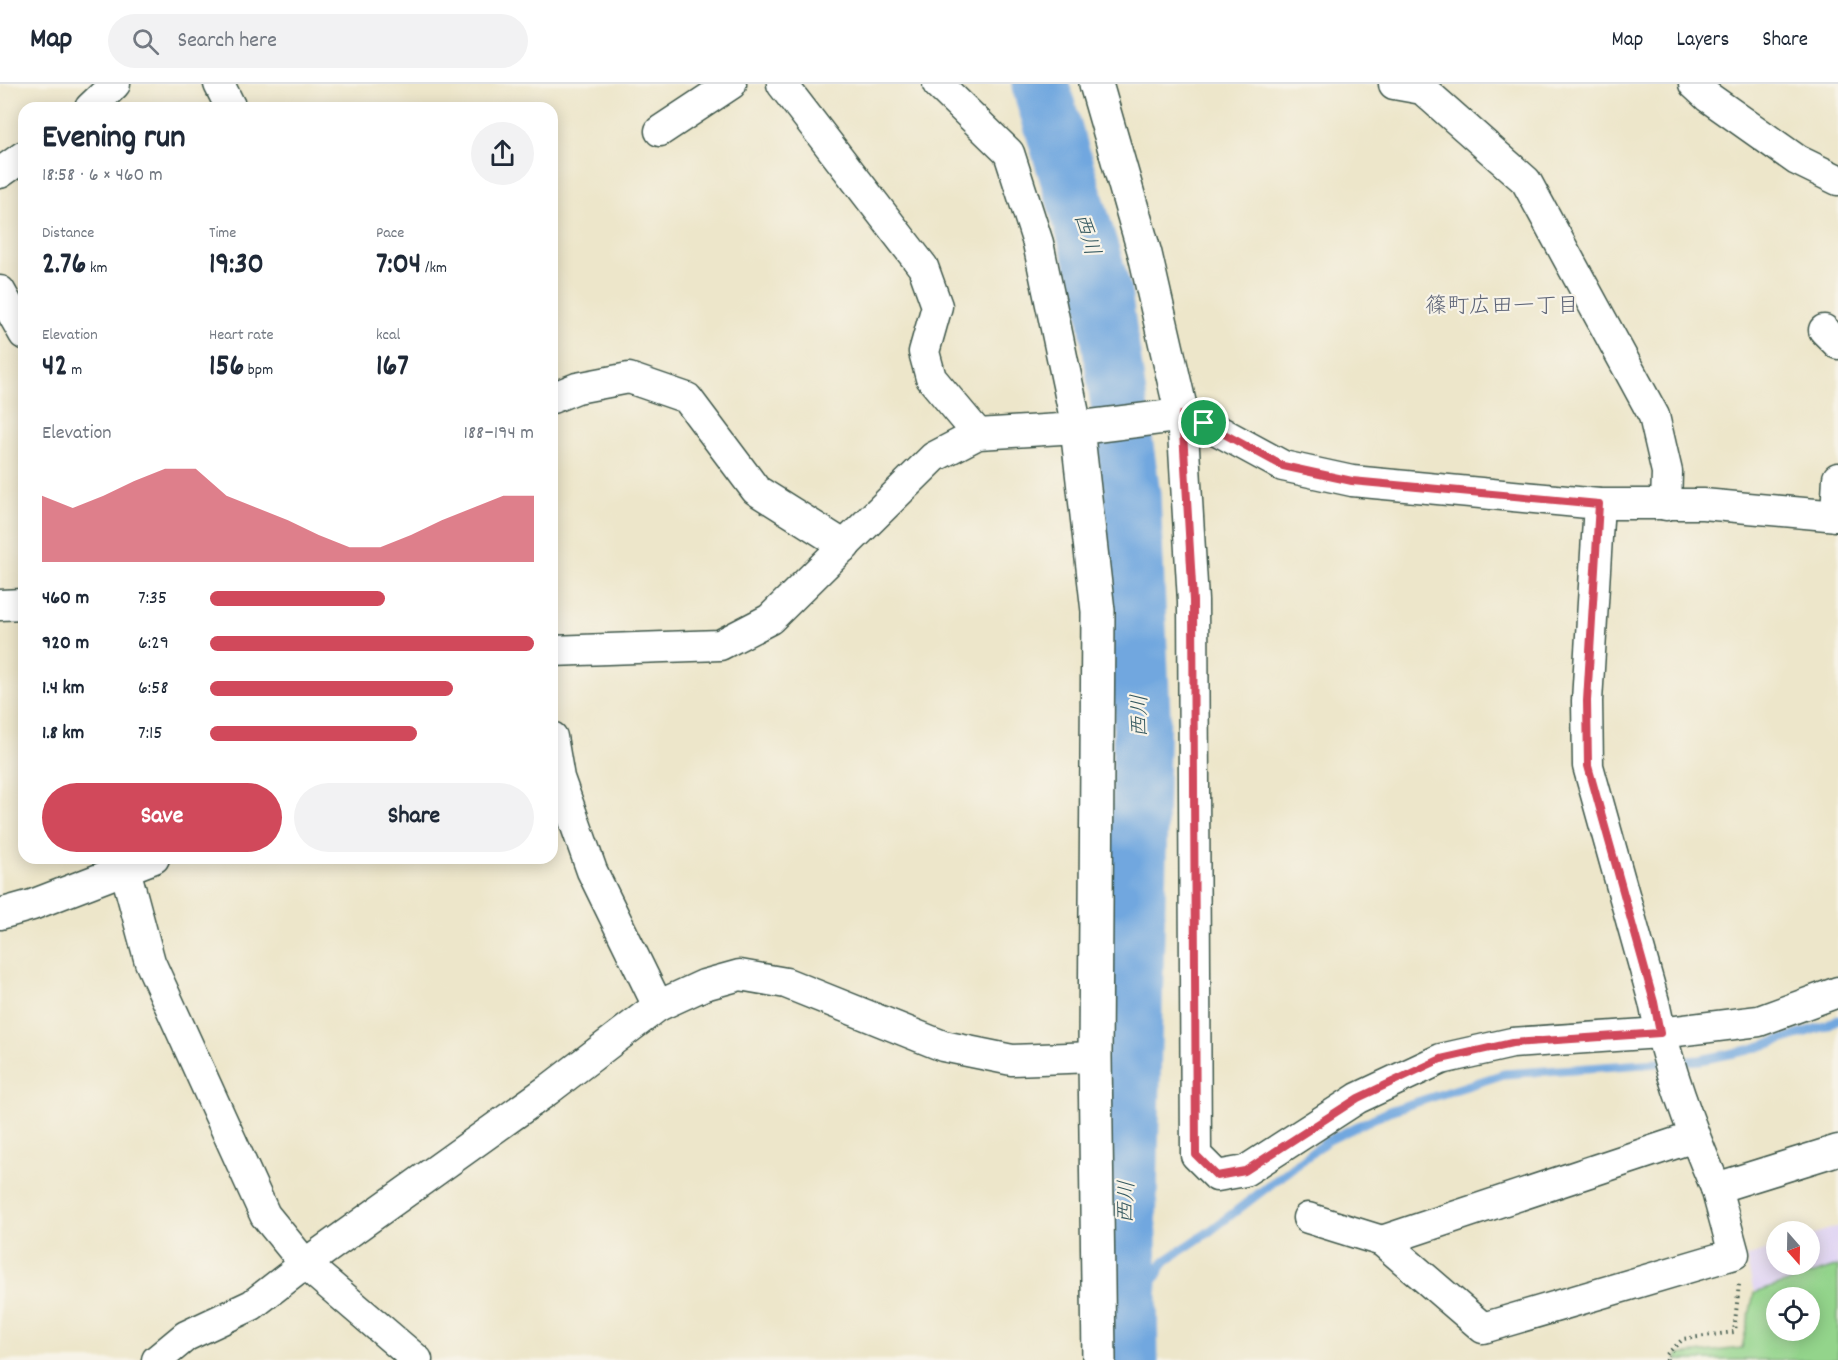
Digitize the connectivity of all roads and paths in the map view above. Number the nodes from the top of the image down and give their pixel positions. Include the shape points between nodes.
1 (115, 84) edge
2 (219, 84) edge
3 (731, 84) edge
4 (782, 84) edge
5 (938, 84) edge
6 (1096, 84) edge
7 (1394, 84) edge
8 (1694, 84) edge
9 (96, 102) edge
10 (228, 102) edge
11 (660, 131) dead end
12 (18, 160) edge
13 (0, 173) edge
14 (1838, 180) edge
15 (0, 291) edge
16 (18, 323) edge
17 (558, 396) edge
18 (1171, 416) junction
19 (1086, 427) junction
20 (978, 434) junction
21 (1838, 478) edge
22 (1599, 504) junction
23 (1666, 505) junction
24 (1837, 516) edge
25 (845, 546) junction
26 (18, 604) edge
27 (0, 605) edge
28 (558, 651) edge
29 (558, 784) edge
30 (121, 864) edge
31 (123, 864) edge
32 (0, 914) edge
33 (1838, 992) edge
34 (658, 1006) junction
35 (1660, 1033) junction
36 (1095, 1058) junction
37 (1694, 1137) junction
38 (1838, 1150) edge
39 (1716, 1188) junction
40 (1308, 1218) dead end
41 (1382, 1241) junction
42 (1734, 1254) junction
43 (305, 1264) junction
44 (1098, 1359) edge
45 (157, 1360) edge
46 (417, 1360) edge
47 (1666, 1360) edge

1 - 9 street
2 - 10 street
3 - 11 street
4 - 20 street via 923,267 937,306 924,352 931,378
5 - 19 street via 1009,153 1038,243
6 - 18 street via 1145,254
7 - 23 street via 1422,89 1526,181 1654,416 1666,472
8 - 14 street via 1797,160
12 - 13 street
15 - 16 street
17 - 25 street via 630,378 687,398 756,490
18 - 19 street
18 - 22 street via 1204,423 1283,466 1340,478
18 - 35 street via 1193,601 1196,1155 1217,1176 1245,1171 1358,1098 1441,1059 1512,1043
19 - 20 street
19 - 36 street via 1098,611
20 - 25 street via 934,457
21 - 24 street
22 - 23 street
22 - 35 street via 1587,701 1588,766
23 - 24 street via 1703,504
25 - 28 street via 770,619 720,645
26 - 27 street
29 - 34 street via 591,871
30 - 32 street via 32,905
31 - 43 street via 150,962 174,1015 265,1215
33 - 35 street via 1759,1021
34 - 36 street via 704,985 740,975 786,983 943,1046 1012,1060
34 - 43 street
35 - 37 street
36 - 44 street
37 - 39 street
37 - 41 street
38 - 39 street
39 - 42 street
40 - 41 street
41 - 42 street via 1483,1328
42 - 47 path via 1740,1280 1734,1332 1683,1339 1666,1355
43 - 45 street via 252,1305 186,1336
43 - 46 street

